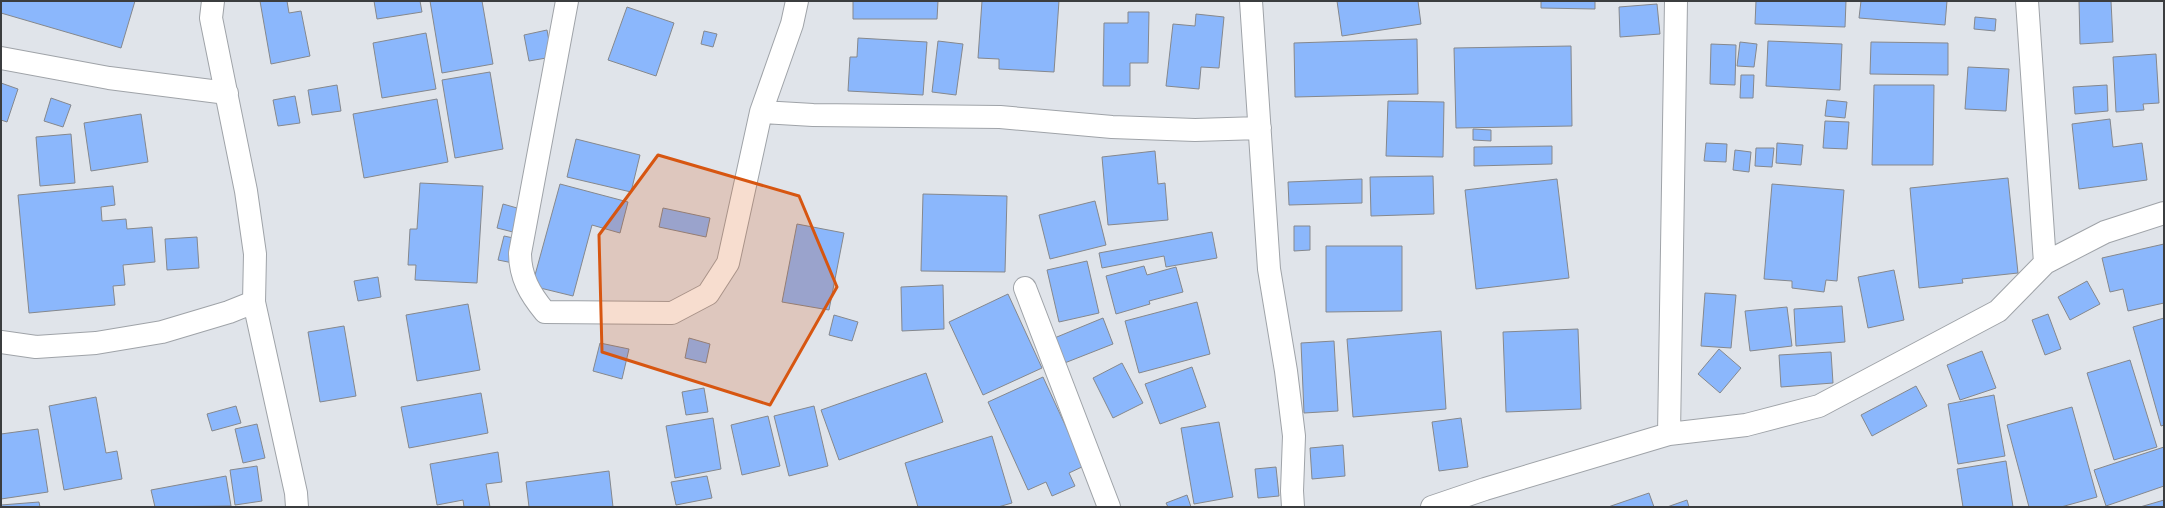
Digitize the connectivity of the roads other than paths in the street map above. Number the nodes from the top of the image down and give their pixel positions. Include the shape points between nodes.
1 (213, 1) edge
2 (567, 1) edge
3 (797, 1) edge
4 (1251, 1) edge
5 (1676, 1) edge
6 (2027, 1) edge
7 (1, 58) edge
8 (227, 93) junction
9 (761, 112) junction
10 (1260, 128) junction
11 (2164, 213) edge
12 (2045, 262) junction
13 (1025, 288) dead end
14 (254, 302) junction
15 (1, 342) edge
16 (1669, 434) junction
17 (297, 507) edge
18 (1109, 507) edge
19 (1294, 507) edge
20 (1432, 507) edge

1 - 8 street via 211,18
2 - 9 street via 520,253 520,270 532,296 545,312 672,313 708,294 728,263
3 - 9 street via 792,24
4 - 10 street
5 - 16 street
6 - 12 street
7 - 8 street via 109,78
8 - 14 street via 255,254
9 - 10 street via 1000,117 1112,127 1195,130
10 - 19 street via 1269,268 1294,436
11 - 12 street via 2105,232
12 - 16 street via 1998,311 1819,406 1746,425
13 - 18 street
14 - 15 street via 229,312 154,333 96,343 36,347
14 - 17 street
16 - 20 street

